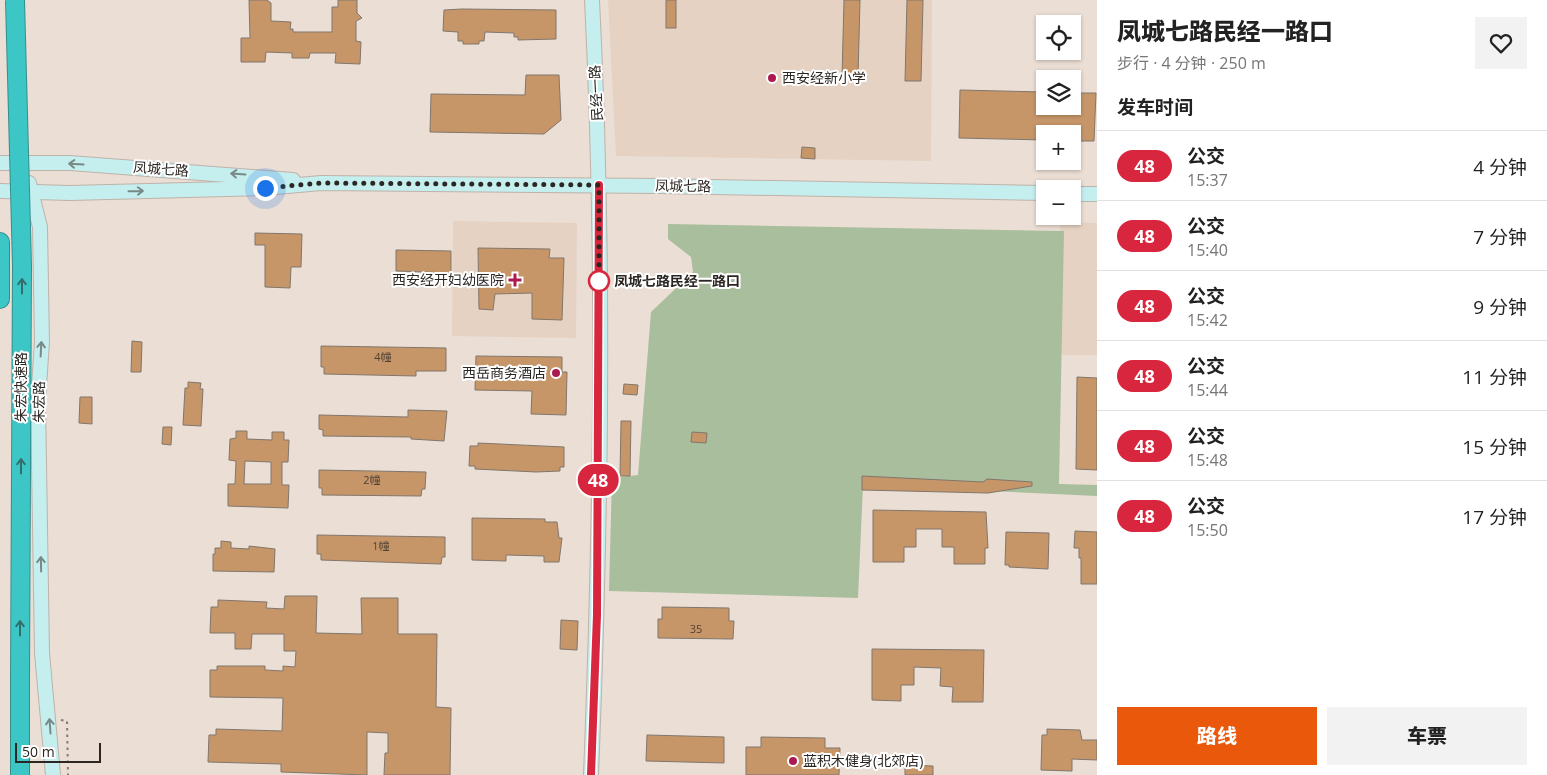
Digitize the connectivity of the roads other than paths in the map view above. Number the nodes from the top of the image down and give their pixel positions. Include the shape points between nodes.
1 (15, 0) edge
2 (23, 0) edge
3 (592, 0) edge
4 (0, 163) edge
5 (25, 163) junction
6 (321, 183) junction
7 (599, 185) junction
8 (0, 191) edge
9 (30, 192) junction
10 (1036, 193) edge
11 (1081, 194) edge
12 (1097, 194) edge
13 (0, 242) edge
14 (0, 299) edge
15 (19, 719) junction
16 (20, 775) edge
17 (25, 775) edge
18 (53, 775) edge
19 (591, 775) edge

15 -> 1 highway, 朱宏快速路, bridge via 22,266
2 - 5 street, 朱宏路
3 - 7 street, 民经一路
4 - 5 street, 凤城七路
6 -> 5 street, 凤城七路 via 70,163
5 - 9 street, 朱宏路
6 - 7 street, 凤城七路
9 -> 6 street, 凤城七路 via 265,188
7 - 10 street, 凤城七路
7 - 19 street, 民经一路 via 597,615
8 - 9 street, 凤城七路
18 -> 9 street, 朱宏路 via 42,653 38,401 42,342 40,227
11 - 12 street
13 - 14 highway
15 - 16 highway, 朱宏快速路
15 - 17 highway

